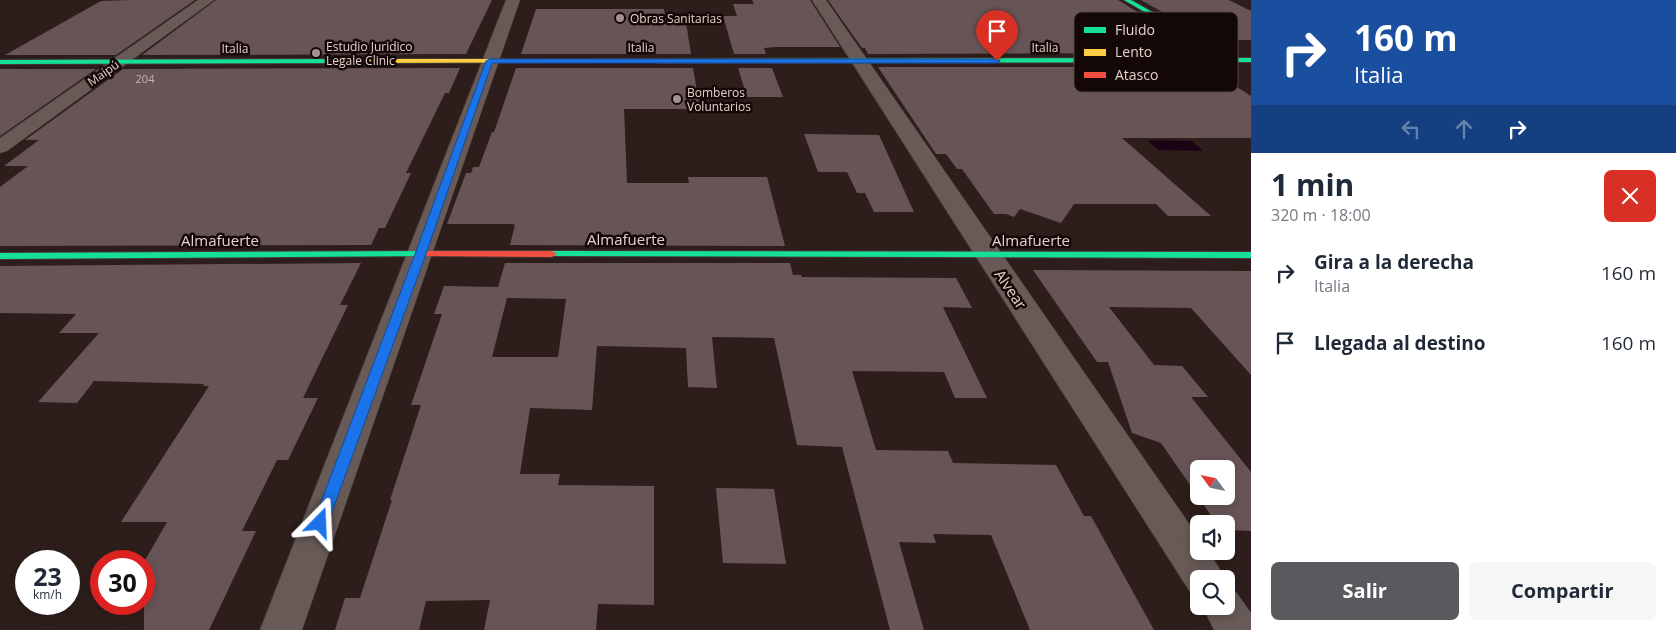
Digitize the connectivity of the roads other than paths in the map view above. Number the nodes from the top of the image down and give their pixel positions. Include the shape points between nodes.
1 (207, 0) edge
2 (513, 0) edge
3 (818, 0) edge
4 (1128, 0) edge
5 (1149, 12) edge
6 (1074, 60) edge
7 (1238, 60) edge
8 (1251, 60) edge
9 (490, 61) junction
10 (860, 61) junction
11 (0, 62) edge
12 (119, 62) junction
13 (1238, 63) edge
14 (1251, 71) edge
15 (0, 147) edge
16 (420, 254) junction
17 (989, 255) junction
18 (0, 256) edge
19 (1251, 256) edge
20 (1198, 570) edge
21 (1228, 615) edge
22 (281, 630) edge
23 (1238, 630) edge

1 - 12 street, Maipú
2 - 9 street
3 - 10 street, Alvear
4 - 5 street
6 - 10 street, Italia
7 - 8 street, Italia
9 - 10 street, Italia
9 - 12 street, Italia
9 - 16 street
10 - 17 street, Alvear
11 - 12 street, Italia
12 - 15 street, Maipú
13 - 14 street
16 - 17 street, Almafuerte
16 - 18 street, Almafuerte
16 - 22 street
17 - 19 street, Almafuerte
17 - 20 street, Alvear
21 - 23 street

